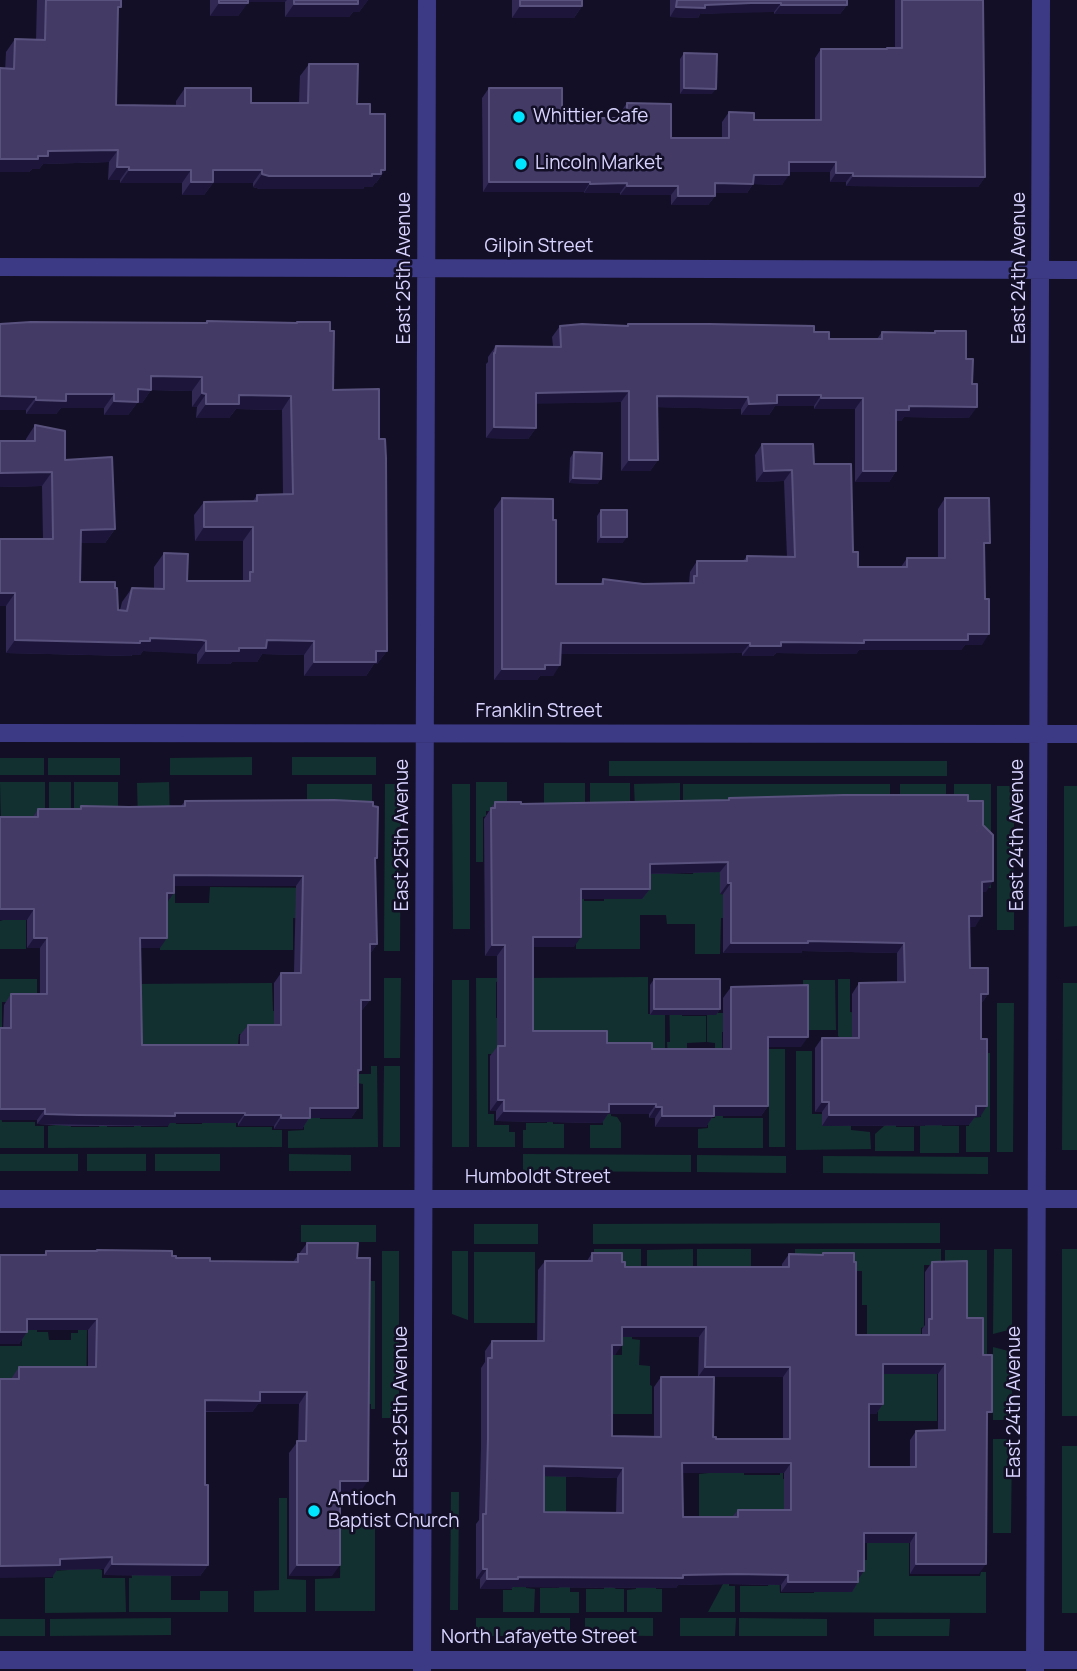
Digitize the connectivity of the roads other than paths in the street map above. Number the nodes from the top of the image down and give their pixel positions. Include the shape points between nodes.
1 (427, 0) edge
2 (1041, 0) edge
3 (0, 267) edge
4 (426, 268) junction
5 (1042, 270) junction
6 (1077, 270) edge
7 (0, 733) edge
8 (425, 733) junction
9 (1039, 734) junction
10 (1077, 734) edge
11 (0, 1199) edge
12 (423, 1199) junction
13 (1037, 1199) junction
14 (1077, 1199) edge
15 (0, 1660) edge
16 (1077, 1660) edge
17 (422, 1665) edge
18 (1035, 1665) edge

1 - 4 street, East 25th Avenue
2 - 5 street, East 24th Avenue
3 - 4 street, Gilpin Street
4 - 5 street, Gilpin Street
4 - 8 street, East 25th Avenue
5 - 6 street, Gilpin Street
5 - 9 street, East 24th Avenue
7 - 8 street, Franklin Street
8 - 9 street, Franklin Street
8 - 12 street, East 25th Avenue
9 - 10 street, Franklin Street
9 - 13 street, East 24th Avenue
11 - 12 street, Humboldt Street
12 - 13 street, Humboldt Street
12 - 17 street, East 25th Avenue
13 - 14 street, Humboldt Street
13 - 18 street, East 24th Avenue
15 - 17 street, North Lafayette Street
16 - 18 street, North Lafayette Street
17 - 18 street, North Lafayette Street

